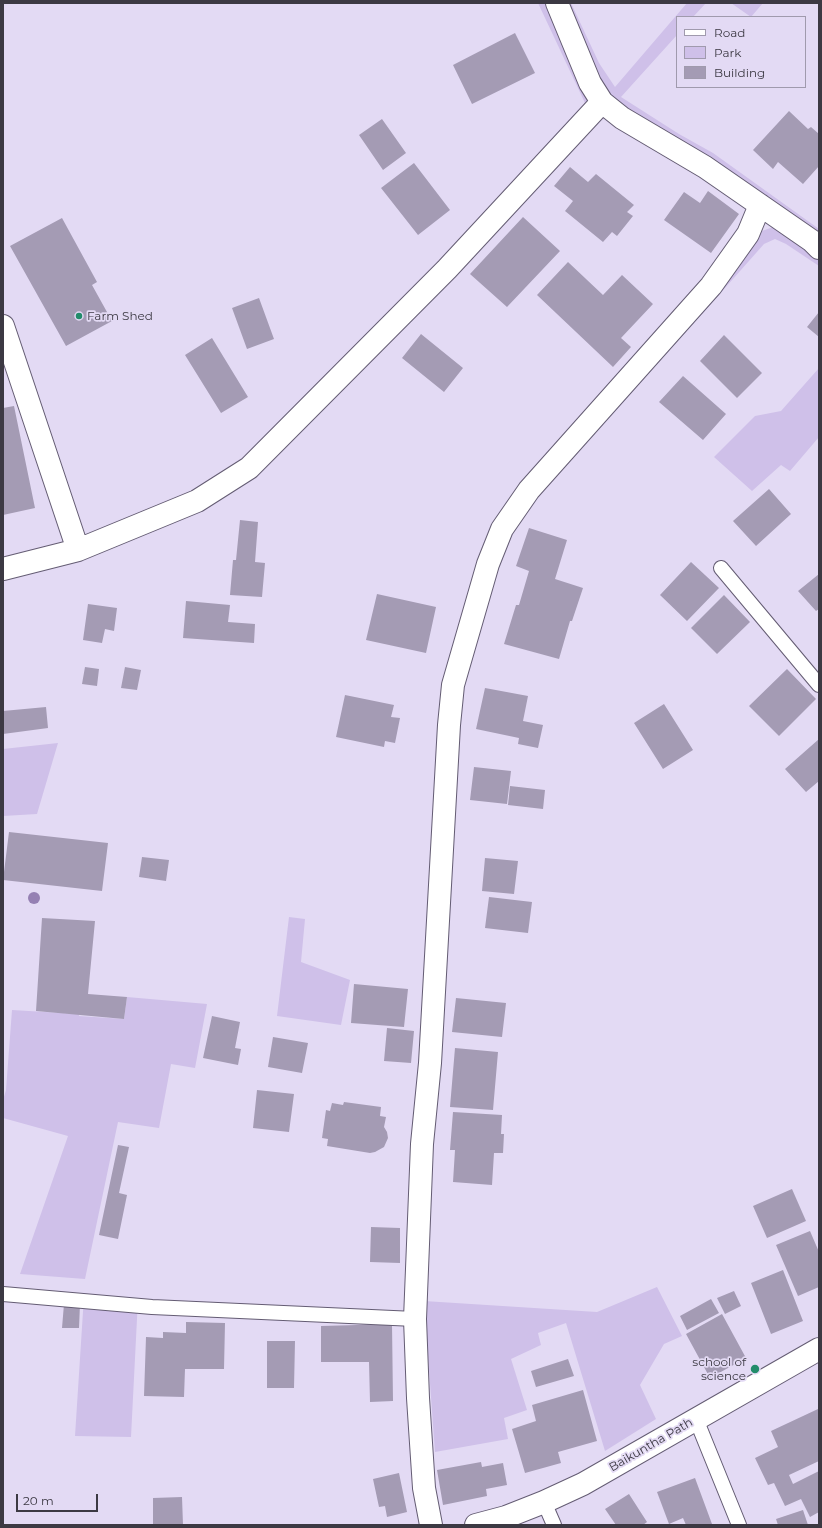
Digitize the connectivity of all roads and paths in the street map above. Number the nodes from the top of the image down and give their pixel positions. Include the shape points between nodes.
1 (557, 3) edge
2 (602, 102) junction
3 (760, 205) junction
4 (819, 248) edge
5 (3, 326) edge
6 (78, 550) junction
7 (721, 568) dead end
8 (3, 569) edge
9 (819, 684) edge
10 (3, 1294) edge
11 (415, 1319) junction
12 (819, 1349) edge
13 (696, 1420) junction
14 (544, 1502) junction
15 (431, 1525) edge
16 (476, 1525) edge
17 (554, 1525) edge
18 (739, 1525) edge

1 - 2 street via 590,83
2 - 3 street via 622,118 705,167
2 - 6 street via 447,269 250,468 198,501
3 - 4 street
3 - 11 street via 748,234 711,286 528,490 502,529 488,564 453,685 430,1056 422,1144
5 - 6 street
6 - 8 street
7 - 9 lane
10 - 11 lane via 152,1308
11 - 15 street via 424,1488
12 - 13 street, Baikuntha Path
13 - 14 street, Baikuntha Path via 583,1484
13 - 18 lane
14 - 16 street, Baikuntha Path via 506,1517
14 - 17 lane

